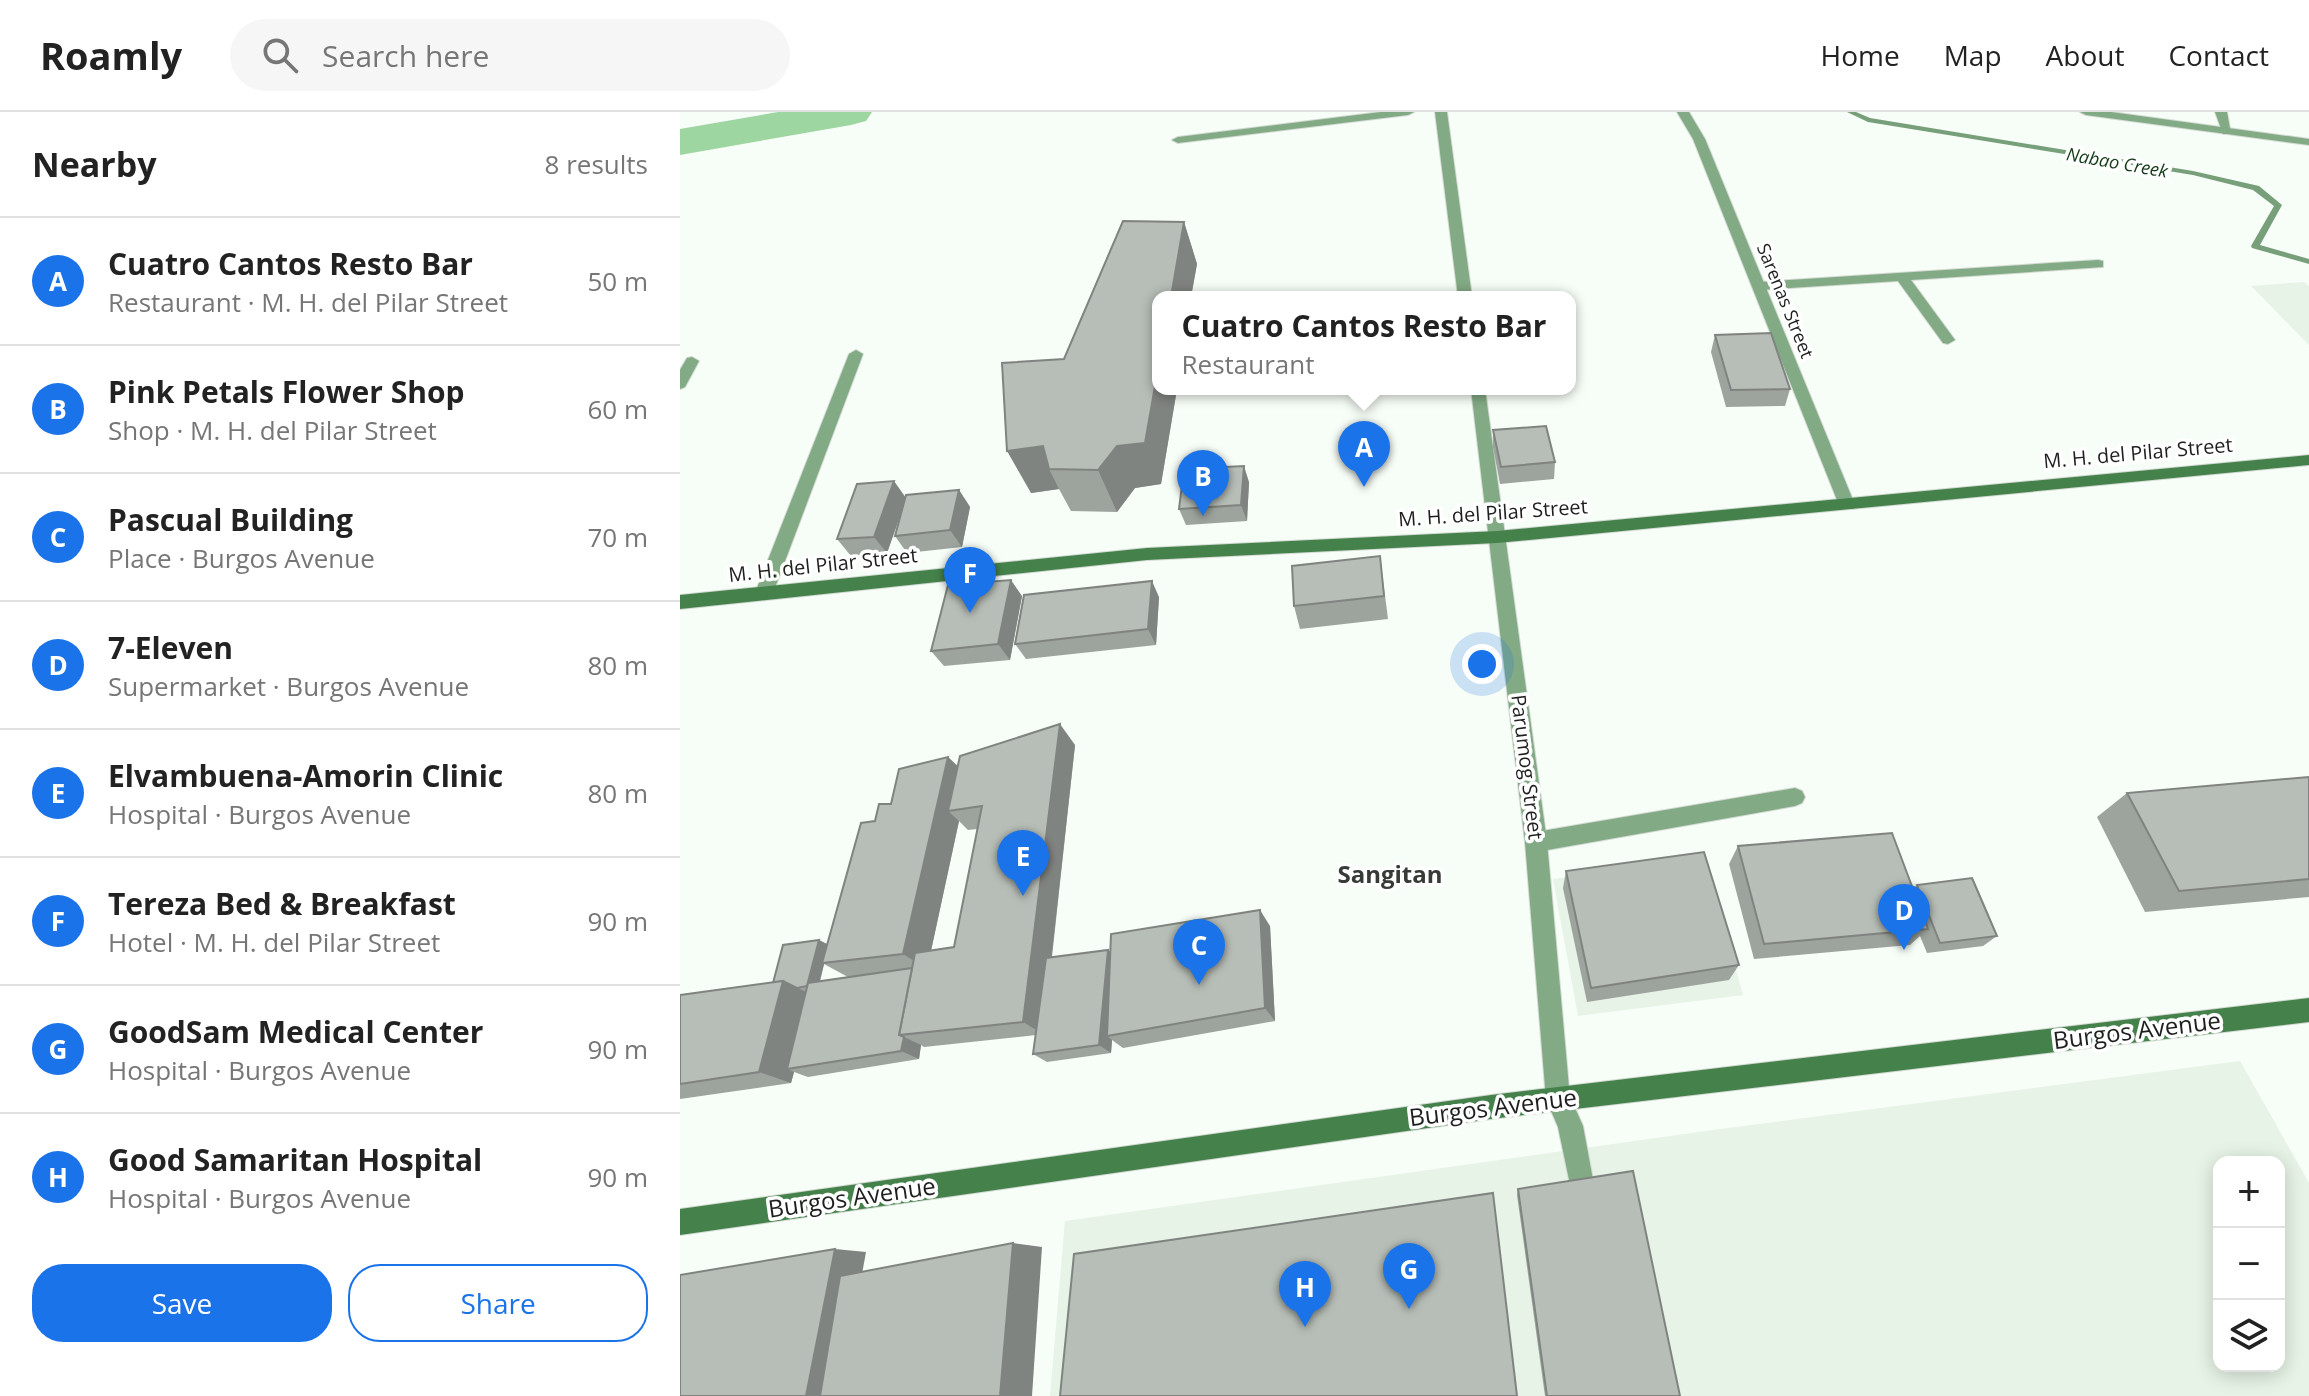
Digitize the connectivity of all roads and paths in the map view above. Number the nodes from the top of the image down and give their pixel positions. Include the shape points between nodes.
1 (1408, 112) edge
2 (1441, 112) edge
3 (1683, 112) edge
4 (2086, 112) edge
5 (2221, 112) edge
6 (2227, 132) junction
7 (1178, 140) dead end
8 (2309, 142) edge
9 (2098, 264) dead end
10 (1903, 278) junction
11 (1760, 286) junction
12 (1464, 291) edge
13 (1948, 340) dead end
14 (856, 354) dead end
15 (692, 361) dead end
16 (680, 384) edge
17 (1479, 395) edge
18 (2309, 460) edge
19 (1847, 505) junction
20 (1497, 537) junction
21 (764, 593) junction
22 (680, 602) edge
23 (1795, 797) dead end
24 (1536, 842) junction
25 (2309, 1010) edge
26 (1558, 1099) junction
27 (1581, 1185) edge
28 (680, 1222) edge

1 - 7 street
2 - 12 street
3 - 11 street, Sarenas Street
4 - 6 street
5 - 6 street
6 - 8 street
9 - 10 street
10 - 11 street
10 - 13 street
11 - 19 street, Sarenas Street
14 - 21 street
15 - 16 street
17 - 20 street, Parumog Street
18 - 19 main road, M. H. del Pilar Street
19 - 20 main road, M. H. del Pilar Street
20 - 21 main road, M. H. del Pilar Street via 1147,554
20 - 24 street, Parumog Street
21 - 22 main road, M. H. del Pilar Street
23 - 24 street
24 - 26 street, Parumog Street
25 - 26 main road, Burgos Avenue
26 - 27 street, Parumog Street via 1570,1126
26 - 28 main road, Burgos Avenue

